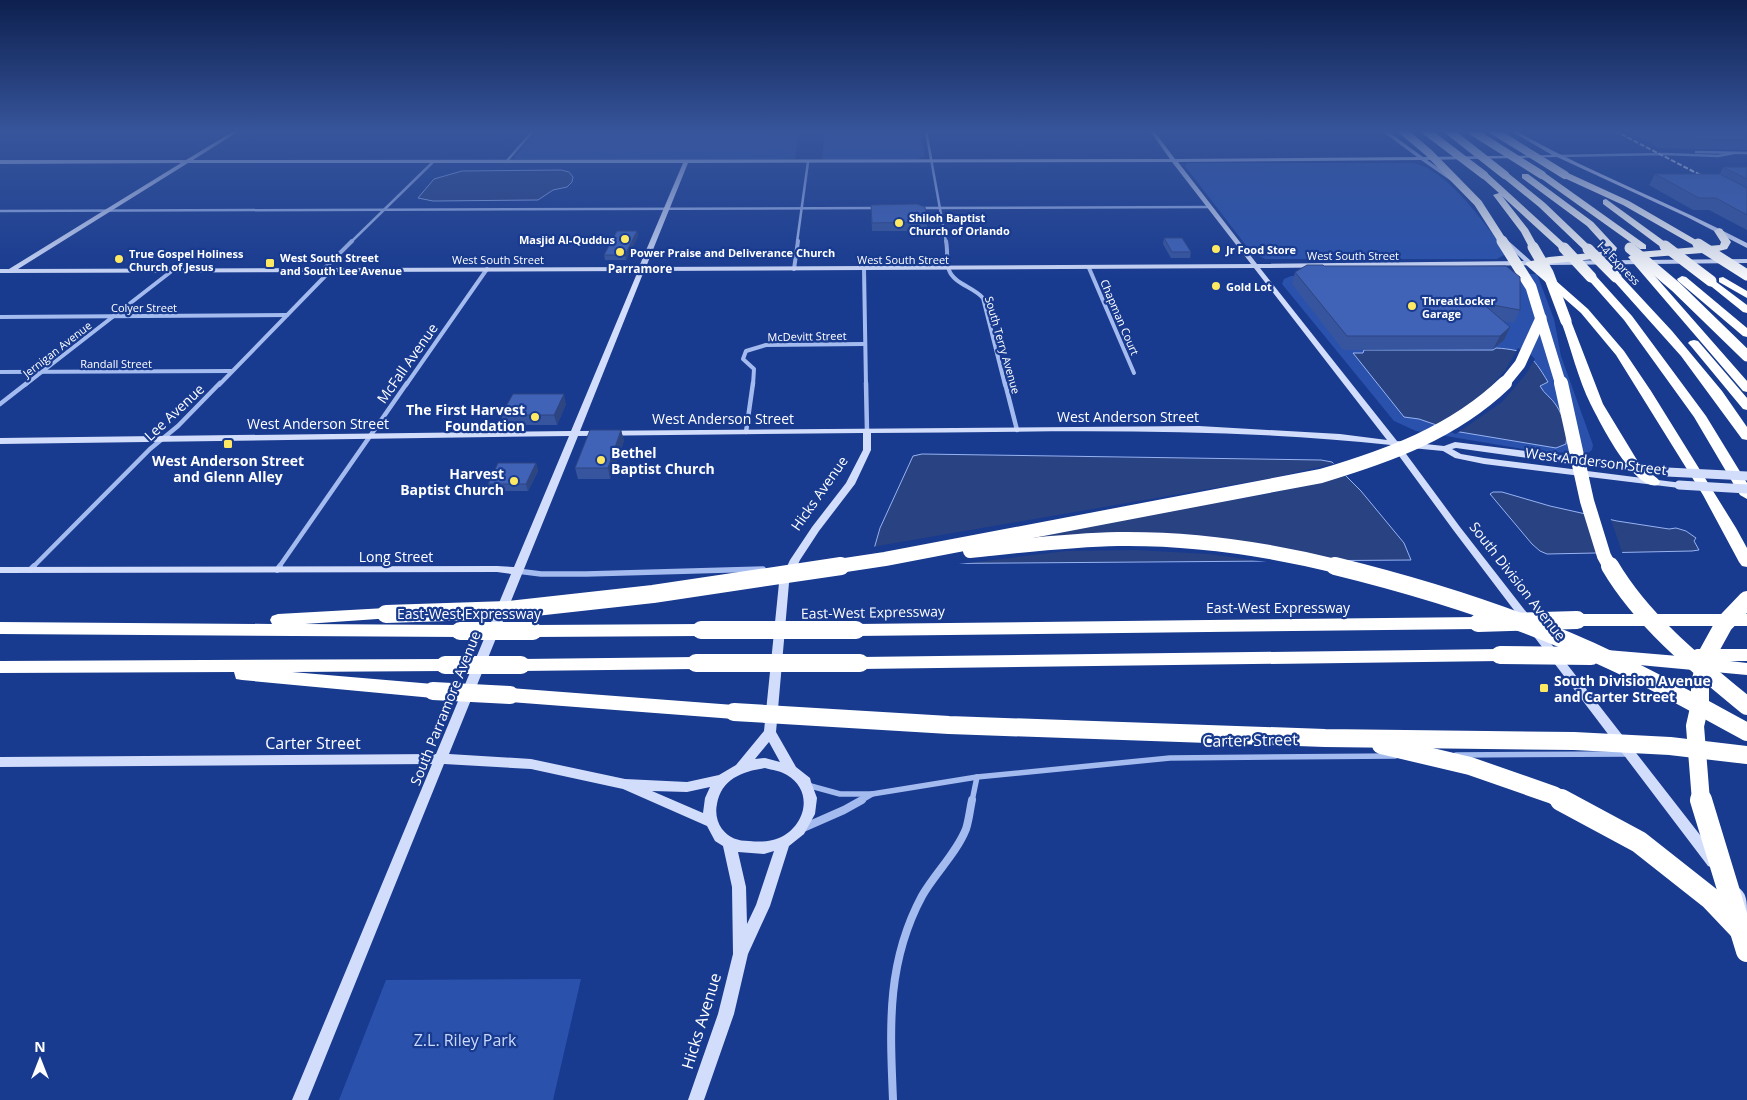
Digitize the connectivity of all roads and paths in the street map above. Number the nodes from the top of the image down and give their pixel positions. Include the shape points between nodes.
1 (154, 182) edge
2 (413, 182) edge
3 (677, 182) edge
4 (805, 182) edge
5 (935, 182) edge
6 (1191, 182) edge
7 (1453, 182) edge
8 (1458, 182) edge
9 (1489, 182) edge
10 (1493, 182) edge
11 (1514, 182) edge
12 (1534, 182) edge
13 (1553, 182) edge
14 (1576, 182) edge
15 (1581, 182) edge
16 (1616, 182) edge
17 (1573, 196) junction
18 (1209, 207) junction
19 (802, 208) junction
20 (881, 208) edge
21 (918, 208) edge
22 (940, 208) junction
23 (666, 209) junction
24 (108, 210) junction
25 (385, 210) junction
26 (0, 211) edge
27 (1719, 231) junction
28 (1747, 246) edge
29 (1747, 261) edge
30 (1530, 264) junction
31 (1632, 264) junction
32 (1257, 266) junction
33 (949, 268) junction
34 (1089, 268) junction
35 (332, 269) junction
36 (487, 269) junction
37 (641, 269) junction
38 (794, 269) junction
39 (864, 269) junction
40 (173, 270) junction
41 (324, 270) junction
42 (0, 271) edge
43 (11, 271) junction
44 (1747, 275) edge
45 (0, 278) edge
46 (1716, 280) junction
47 (1747, 295) edge
48 (1747, 310) edge
49 (287, 315) junction
50 (112, 316) junction
51 (0, 317) edge
52 (1541, 318) junction
53 (1747, 334) edge
54 (864, 344) junction
55 (1747, 356) edge
56 (232, 371) junction
57 (0, 372) edge
58 (42, 372) junction
59 (1134, 373) dead end
60 (1747, 388) edge
61 (0, 404) edge
62 (1747, 406) edge
63 (1017, 430) junction
64 (746, 432) junction
65 (867, 432) junction
66 (574, 433) junction
67 (369, 436) junction
68 (1747, 436) edge
69 (162, 440) junction
70 (0, 441) edge
71 (1394, 443) junction
72 (1445, 449) junction
73 (1635, 468) junction
74 (1747, 476) edge
75 (1653, 482) junction
76 (1747, 488) edge
77 (1747, 496) edge
78 (885, 559) junction
79 (1747, 562) edge
80 (791, 568) junction
81 (766, 569) dead end
82 (776, 569) dead end
83 (0, 570) edge
84 (30, 570) junction
85 (277, 570) junction
86 (517, 571) junction
87 (1747, 600) edge
88 (1740, 620) edge
89 (139, 627) junction
90 (0, 628) edge
91 (1747, 655) edge
92 (1605, 656) junction
93 (168, 666) junction
94 (0, 667) edge
95 (1747, 669) edge
96 (1747, 706) edge
97 (770, 732) junction
98 (1747, 732) edge
99 (1325, 738) junction
100 (1630, 754) junction
101 (1747, 755) edge
102 (440, 759) junction
103 (0, 762) edge
104 (741, 768) junction
105 (791, 770) junction
106 (977, 777) junction
107 (723, 779) junction
108 (625, 784) junction
109 (807, 785) junction
110 (872, 794) junction
111 (711, 822) junction
112 (802, 828) junction
113 (729, 843) junction
114 (783, 844) junction
115 (1747, 907) edge
116 (1747, 937) edge
117 (1747, 951) edge
118 (740, 953) junction
119 (300, 1100) edge
120 (696, 1100) edge
121 (893, 1100) edge

1 - 24 street
2 - 25 street
3 - 23 street, South Parramore Avenue
4 - 19 street
5 - 22 street
6 - 18 street
7 - 30 street via 1470,196
8 - 52 highway, bridge via 1478,203 1531,287
9 - 73 highway, bridge via 1525,231 1548,273 1597,404
10 - 77 highway, bridge via 1564,248 1628,318 1700,416
11 - 68 highway, I-4 Express, bridge via 1542,205 1616,278 1693,363
12 - 30 highway via 1590,224 1612,251 1603,255
13 - 17 highway, I-4 Express, bridge
14 - 46 highway, bridge
15 - 44 highway, bridge via 1626,203
16 - 27 street
17 - 53 highway, I-4 Express via 1643,247
17 - 55 highway, bridge via 1676,287
18 - 22 street
18 - 32 street
19 - 20 street
19 - 23 street
19 - 38 street
21 - 22 street
22 - 33 street
23 - 25 street
23 - 37 street, South Parramore Avenue
24 - 25 street
24 - 26 street
24 - 43 street
25 - 41 street
27 - 28 street
27 - 31 highway via 1726,242 1724,247 1638,255 1633,257
29 - 31 street, West South Street
30 - 31 street, West South Street
30 - 32 street, West South Street
30 - 79 highway via 1577,303 1624,358
31 - 60 highway
31 - 62 highway
32 - 34 street, West South Street
32 - 71 street, South Division Avenue
33 - 34 street, West South Street
33 - 39 street, West South Street
33 - 63 street, South Terry Avenue via 954,278 983,298
34 - 59 street, Chapman Court
35 - 36 street, West South Street
35 - 41 street, West South Street
35 - 49 street, Lee Avenue
36 - 37 street, West South Street
36 - 67 street, McFall Avenue
37 - 38 street, West South Street
37 - 66 street, South Parramore Avenue
38 - 39 street, West South Street
39 - 54 street, Hicks Avenue
40 - 41 street, West South Street
40 - 43 street, West South Street
40 - 50 street, Jernigan Avenue
42 - 43 street, West South Street
43 - 45 street
46 - 47 highway
46 - 48 highway
49 - 50 street, Colyer Street
49 - 56 street, Lee Avenue
50 - 51 street, Colyer Street
50 - 58 street, Jernigan Avenue
52 - 78 highway, bridge via 1516,369 1501,388 1462,419 1426,440 1373,460 1321,476
52 - 96 highway, bridge via 1565,397 1586,501 1604,556 1620,583 1679,650
54 - 64 street, McDevitt Street via 773,344 751,348 743,355 745,363 755,373
54 - 65 street, Hicks Avenue
56 - 58 street, Randall Street
56 - 69 street, Lee Avenue
57 - 58 street, Randall Street
58 - 61 street, Jernigan Avenue
63 - 65 street, West Anderson Street
63 - 71 street, West Anderson Street via 1199,429
64 - 65 street, West Anderson Street
64 - 66 street, West Anderson Street
65 - 80 street, Hicks Avenue via 867,450 850,484 815,528
66 - 67 street, West Anderson Street
66 - 86 street, South Parramore Avenue
67 - 69 street, West Anderson Street
67 - 85 street, McFall Avenue
69 - 70 street, West Anderson Street
69 - 84 street, Lee Avenue
71 - 72 street, West Anderson Street
71 - 100 street, South Division Avenue
72 - 73 street, West Anderson Street via 1455,446
72 - 75 street, West Anderson Street via 1458,456 1484,461
73 - 74 street, West Anderson Street, bridge
73 - 75 highway
75 - 76 street, West Anderson Street, bridge
78 - 89 highway, bridge via 604,600 508,610
78 - 98 highway, bridge via 1136,539 1245,548 1317,562 1379,576 1493,614 1607,658
80 - 82 street
80 - 97 street, Hicks Avenue via 784,583 781,605
81 - 86 street, Long Street via 586,574
83 - 84 street, Long Street
84 - 85 street, Long Street
85 - 86 street, Long Street
86 - 102 street, South Parramore Avenue
87 - 117 highway, bridge via 1724,624 1708,653 1700,683 1695,726 1700,796
88 - 89 highway, East-West Expressway, bridge via 856,630 460,631
89 - 90 highway, East-West Expressway
91 - 92 highway, bridge
92 - 93 highway, bridge
92 - 95 highway, bridge
93 - 94 highway
93 - 99 highway, bridge via 433,691 734,712 949,725
97 - 104 street
97 - 105 street
99 - 101 highway, bridge via 1574,741 1670,746
99 - 116 highway, bridge via 1421,753 1553,795 1639,842 1710,898
100 - 106 street, Carter Street via 1170,758
100 - 115 street, South Division Avenue
102 - 103 street, Carter Street
102 - 108 street, Carter Street via 531,764
102 - 119 street, South Parramore Avenue
104 - 105 street via 765,763
104 - 107 street
105 - 109 street
106 - 110 street, Carter Street
106 - 121 street via 966,829 923,896 906,932 896,971 890,1022
107 - 108 street, Carter Street via 687,787
107 - 111 street via 709,803
108 - 111 street, Carter Street
109 - 110 street, Carter Street via 840,794
109 - 112 street via 812,799 811,812
110 - 112 street, Carter Street
111 - 113 street via 713,829
112 - 114 street
113 - 114 street via 751,850
113 - 118 street, Hicks Avenue via 739,887
114 - 118 street, Hicks Avenue via 763,906
118 - 120 street, Hicks Avenue via 726,1014

